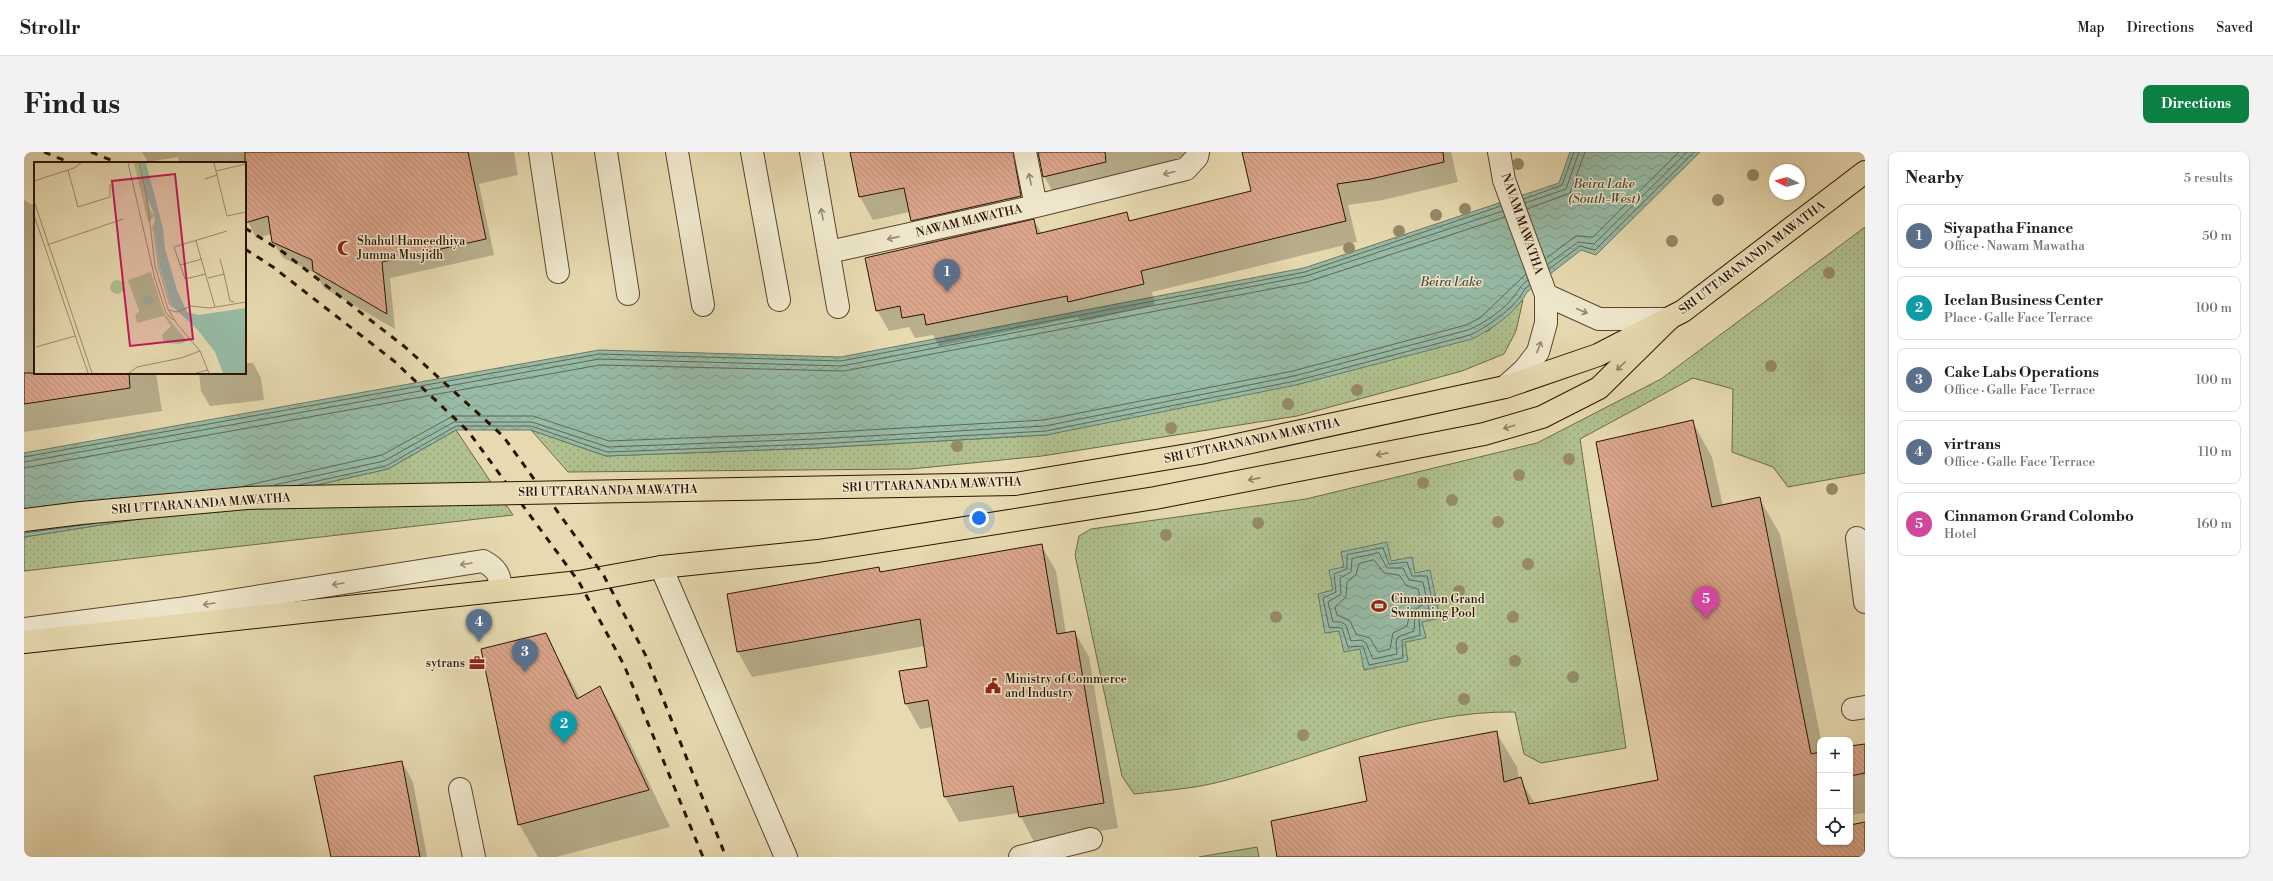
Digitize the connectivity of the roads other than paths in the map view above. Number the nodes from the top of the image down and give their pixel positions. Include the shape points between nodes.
1 (540, 152) edge
2 (606, 152) edge
3 (677, 152) edge
4 (752, 152) edge
5 (810, 152) edge
6 (1025, 152) edge
7 (1198, 152) edge
8 (1499, 152) edge
9 (1865, 172) edge
10 (1036, 206) junction
11 (828, 252) junction
12 (558, 272) dead end
13 (1544, 289) junction
14 (628, 294) dead end
15 (780, 300) dead end
16 (703, 305) dead end
17 (838, 307) dead end
18 (1669, 319) junction
19 (1505, 387) junction
20 (24, 520) edge
21 (1857, 538) dead end
22 (661, 567) junction
23 (501, 588) junction
24 (1865, 602) edge
25 (24, 629) edge
26 (24, 642) edge
27 (460, 789) dead end
28 (1091, 839) dead end
29 (474, 857) edge
30 (786, 857) edge
31 (1020, 857) edge

1 - 12 street
2 - 14 street
3 - 16 street
4 - 15 street
11 -> 5 street
10 -> 6 street
7 -> 10 street, NAWAM MAWATHA via 1197,157 1186,169
8 - 13 street, NAVAM MAWATHA via 1504,180
9 - 18 main road, SRI UTTARANANDA MAWATHA
10 -> 11 street, NAWAM MAWATHA
11 - 17 street
13 -> 18 street via 1600,319
19 -> 13 street, NAVAM MAWATHA via 1524,370 1538,352 1546,323
18 - 19 main road, SRI UTTARANANDA MAWATHA via 1598,355
18 -> 22 main road via 1598,388 1542,417 1484,434 1155,498 818,551
19 - 20 main road, SRI UTTARANANDA MAWATHA, bridge via 1200,453 1015,484 247,498
21 - 24 street
22 - 23 main road via 579,582
22 - 30 street
23 -> 25 street via 500,577 494,567 483,562 179,609
23 - 26 main road
27 - 29 street
28 - 31 street

